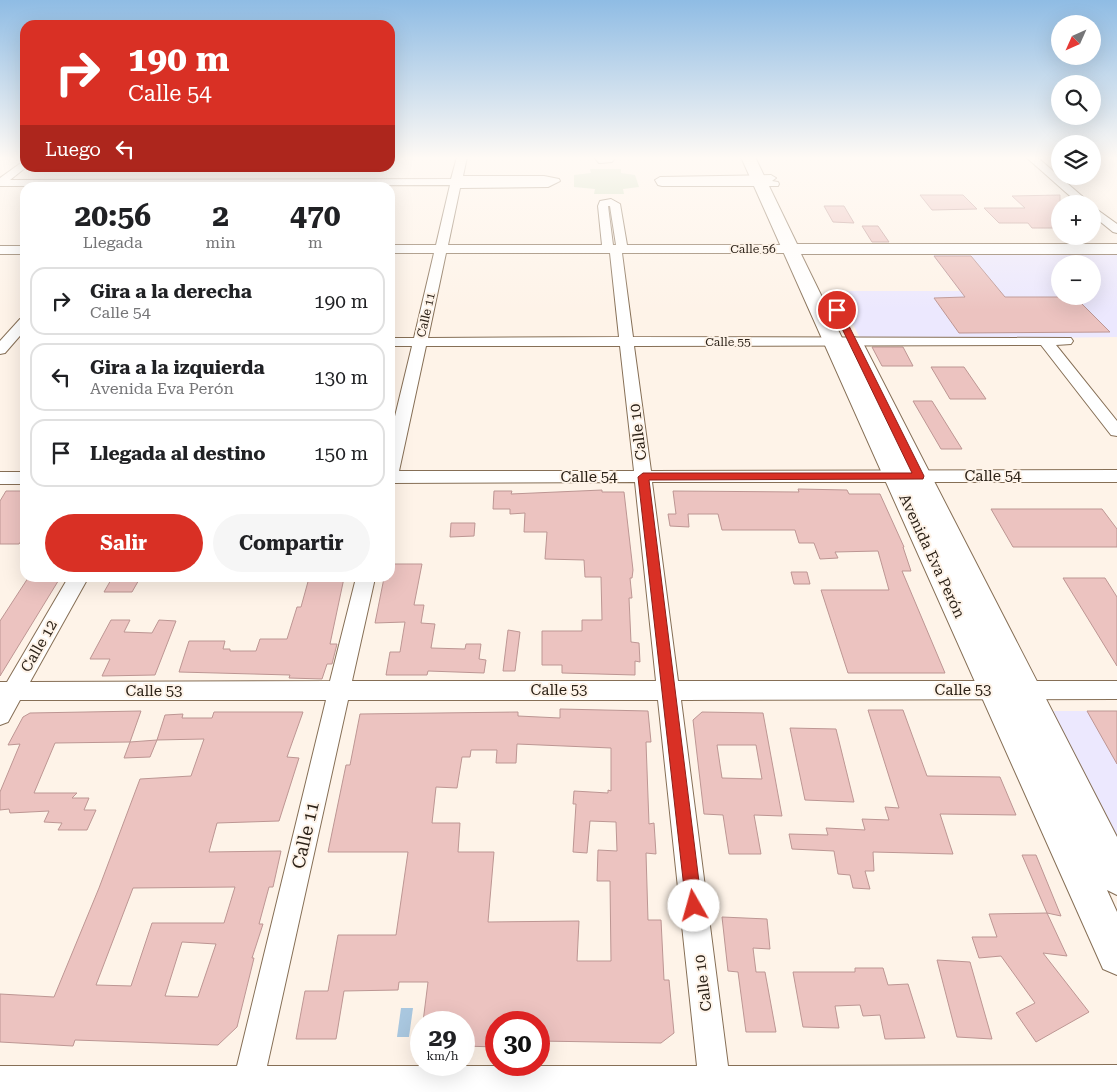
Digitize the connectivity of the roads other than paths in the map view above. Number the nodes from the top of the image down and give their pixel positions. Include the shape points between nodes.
1 (450, 208) edge
2 (779, 208) edge
3 (1101, 217) edge
4 (1117, 230) edge
5 (615, 248) junction
6 (395, 249) edge
7 (441, 249) junction
8 (798, 249) junction
9 (1117, 249) edge
10 (0, 250) edge
11 (20, 250) edge
12 (20, 327) edge
13 (843, 341) junction
14 (1045, 341) junction
15 (1066, 341) dead end
16 (395, 342) edge
17 (419, 342) junction
18 (627, 342) junction
19 (20, 343) edge
20 (2, 345) edge
21 (1117, 431) edge
22 (395, 450) edge
23 (907, 476) junction
24 (1117, 476) edge
25 (395, 477) edge
26 (643, 477) junction
27 (0, 478) edge
28 (20, 478) edge
29 (75, 582) edge
30 (364, 582) edge
31 (669, 690) junction
32 (994, 690) junction
33 (1025, 690) junction
34 (1117, 690) edge
35 (7, 691) edge
36 (338, 691) junction
37 (0, 715) edge
38 (1117, 876) edge
39 (1117, 955) edge
40 (0, 1082) edge
41 (1117, 1082) edge
42 (247, 1087) edge
43 (715, 1087) edge

1 - 7 street, Calle 11
2 - 8 main road, Avenida Eva Perón
3 - 4 street
5 - 7 street, Calle 56
5 - 8 street, Calle 56
5 - 18 street, Calle 10
6 - 7 street, Calle 56
7 - 17 street, Calle 11
8 - 9 main road, Calle 56
8 - 13 main road, Avenida Eva Perón
10 - 11 street
12 - 20 street
13 - 14 street, Calle 55
13 - 18 street, Calle 55
13 - 23 main road, Avenida Eva Perón
14 - 15 street, Calle 55
14 - 21 street
16 - 17 street, Calle 55
17 - 18 street, Calle 55
17 - 22 street, Calle 11
18 - 26 street, Calle 10
19 - 20 street
23 - 24 street, Calle 54
23 - 26 street, Calle 54
23 - 32 main road, Avenida Eva Perón
23 - 33 main road, Avenida Eva Perón
25 - 26 street, Calle 54
26 - 31 street, Calle 10
27 - 28 street
29 - 35 street, Calle 12
30 - 36 street, Calle 11
31 - 32 street, Calle 53
31 - 36 street, Calle 53
31 - 43 street, Calle 10
32 - 33 street, Calle 53
32 - 39 main road, Avenida Eva Perón
33 - 34 street, Calle 53
33 - 38 main road, Avenida Eva Perón
35 - 36 street, Calle 53
35 - 37 street, Calle 12
36 - 42 street, Calle 11
40 - 42 street
41 - 43 street
42 - 43 street

